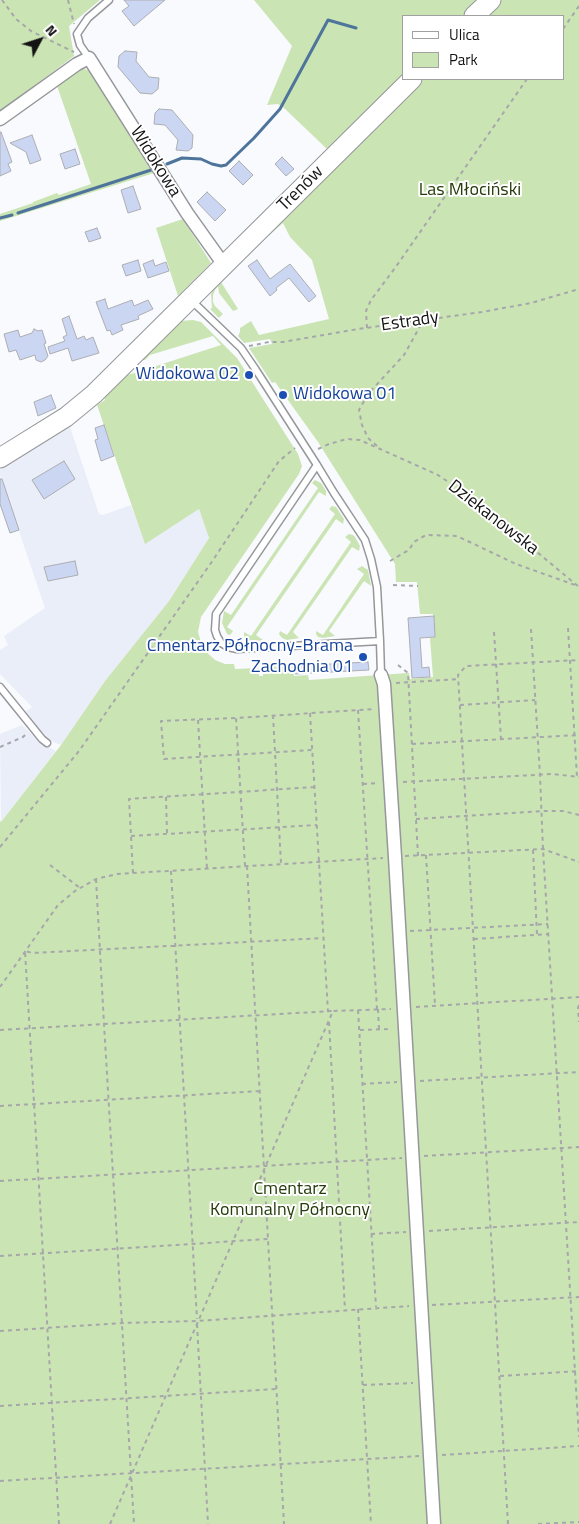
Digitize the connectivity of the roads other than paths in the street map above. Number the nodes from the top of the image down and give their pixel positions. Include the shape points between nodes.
1 (109, 0) edge
2 (491, 0) edge
3 (475, 15) edge
4 (89, 58) junction
5 (411, 80) edge
6 (0, 119) edge
7 (224, 265) junction
8 (190, 299) junction
9 (0, 458) edge
10 (317, 466) junction
11 (380, 641) junction
12 (383, 679) joint
13 (0, 687) edge
14 (47, 743) dead end
15 (434, 1524) edge

1 - 4 lane via 88,18 77,34
2 - 3 main road
4 - 6 street
4 - 7 street, Widokowa via 187,213
5 - 7 main road, Trenów
7 - 8 main road, Trenów
8 - 9 main road via 94,394 66,417
8 - 10 lane via 249,359
10 - 11 lane via 368,548 377,587
10 - 11 lane via 219,608 215,622 217,636 221,643 237,648
11 - 12 lane
12 - 15 street
13 - 14 lane

